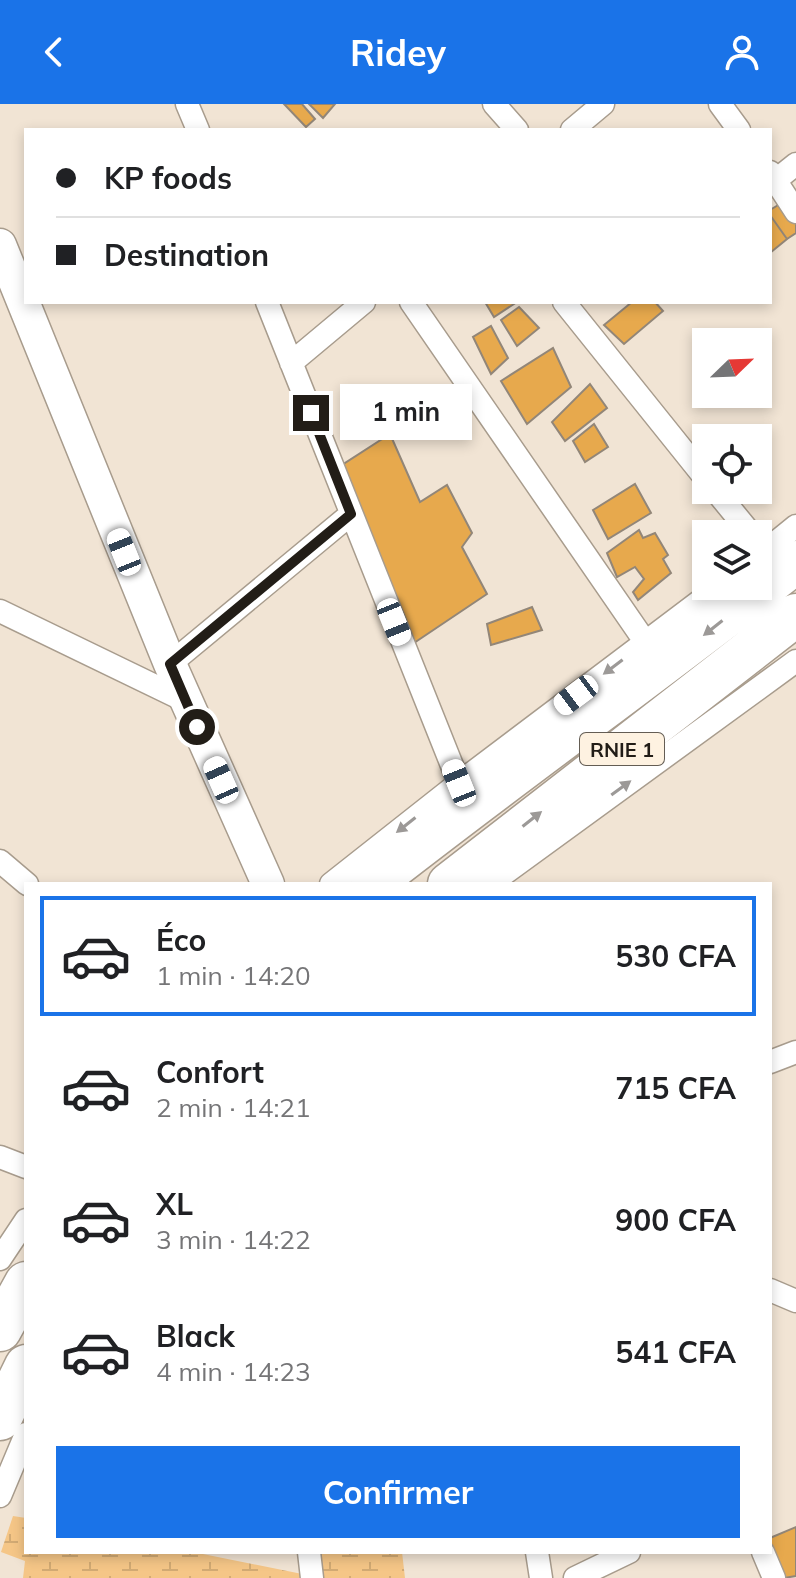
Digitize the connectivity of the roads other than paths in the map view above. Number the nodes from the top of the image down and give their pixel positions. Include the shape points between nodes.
1 (187, 104) edge
2 (494, 104) edge
3 (603, 104) edge
4 (720, 104) edge
5 (197, 128) edge
6 (515, 128) edge
7 (574, 128) edge
8 (738, 128) edge
9 (796, 164) edge
10 (773, 176) edge
11 (796, 212) edge
12 (0, 245) edge
13 (268, 304) edge
14 (362, 304) edge
15 (412, 304) edge
16 (566, 304) edge
17 (291, 363) junction
18 (692, 462) edge
19 (727, 504) edge
20 (351, 514) junction
21 (740, 520) edge
22 (796, 526) edge
23 (772, 544) edge
24 (702, 600) edge
25 (727, 600) edge
26 (0, 611) edge
27 (796, 615) edge
28 (646, 643) junction
29 (796, 661) edge
30 (170, 664) junction
31 (186, 701) junction
32 (459, 783) junction
33 (0, 861) edge
34 (25, 882) edge
35 (267, 882) edge
36 (334, 882) edge
37 (375, 882) edge
38 (452, 882) edge
39 (493, 882) edge
40 (796, 1052) edge
41 (772, 1061) edge
42 (0, 1157) edge
43 (24, 1166) edge
44 (24, 1223) edge
45 (0, 1259) edge
46 (24, 1287) edge
47 (772, 1291) edge
48 (796, 1301) edge
49 (0, 1330) edge
50 (24, 1370) edge
51 (0, 1419) edge
52 (24, 1439) edge
53 (0, 1496) edge
54 (309, 1554) edge
55 (537, 1554) edge
56 (625, 1554) edge
57 (764, 1554) edge
58 (312, 1578) edge
59 (541, 1578) edge
60 (575, 1578) edge
61 (774, 1578) edge

1 - 5 street
2 - 6 street
3 - 7 street
4 - 8 street
9 - 10 street
10 - 11 street
12 - 30 street
13 - 17 street
14 - 17 street
15 - 28 street
16 - 18 street
17 - 20 street
19 - 21 street
20 - 30 street
20 - 32 street
22 - 23 street
24 - 28 street
25 -> 37 highway, RNIE 1 via 699,638
26 - 31 street
38 -> 27 highway, RNIE 1
28 -> 32 street
39 -> 29 street
30 - 31 street
31 - 35 street
32 -> 36 street
33 - 34 street
40 - 41 street
42 - 43 street
44 - 45 street
46 - 49 highway
47 - 48 street
50 - 51 highway
52 - 53 street
54 - 58 street
55 - 59 street
56 - 60 street
57 - 61 street

